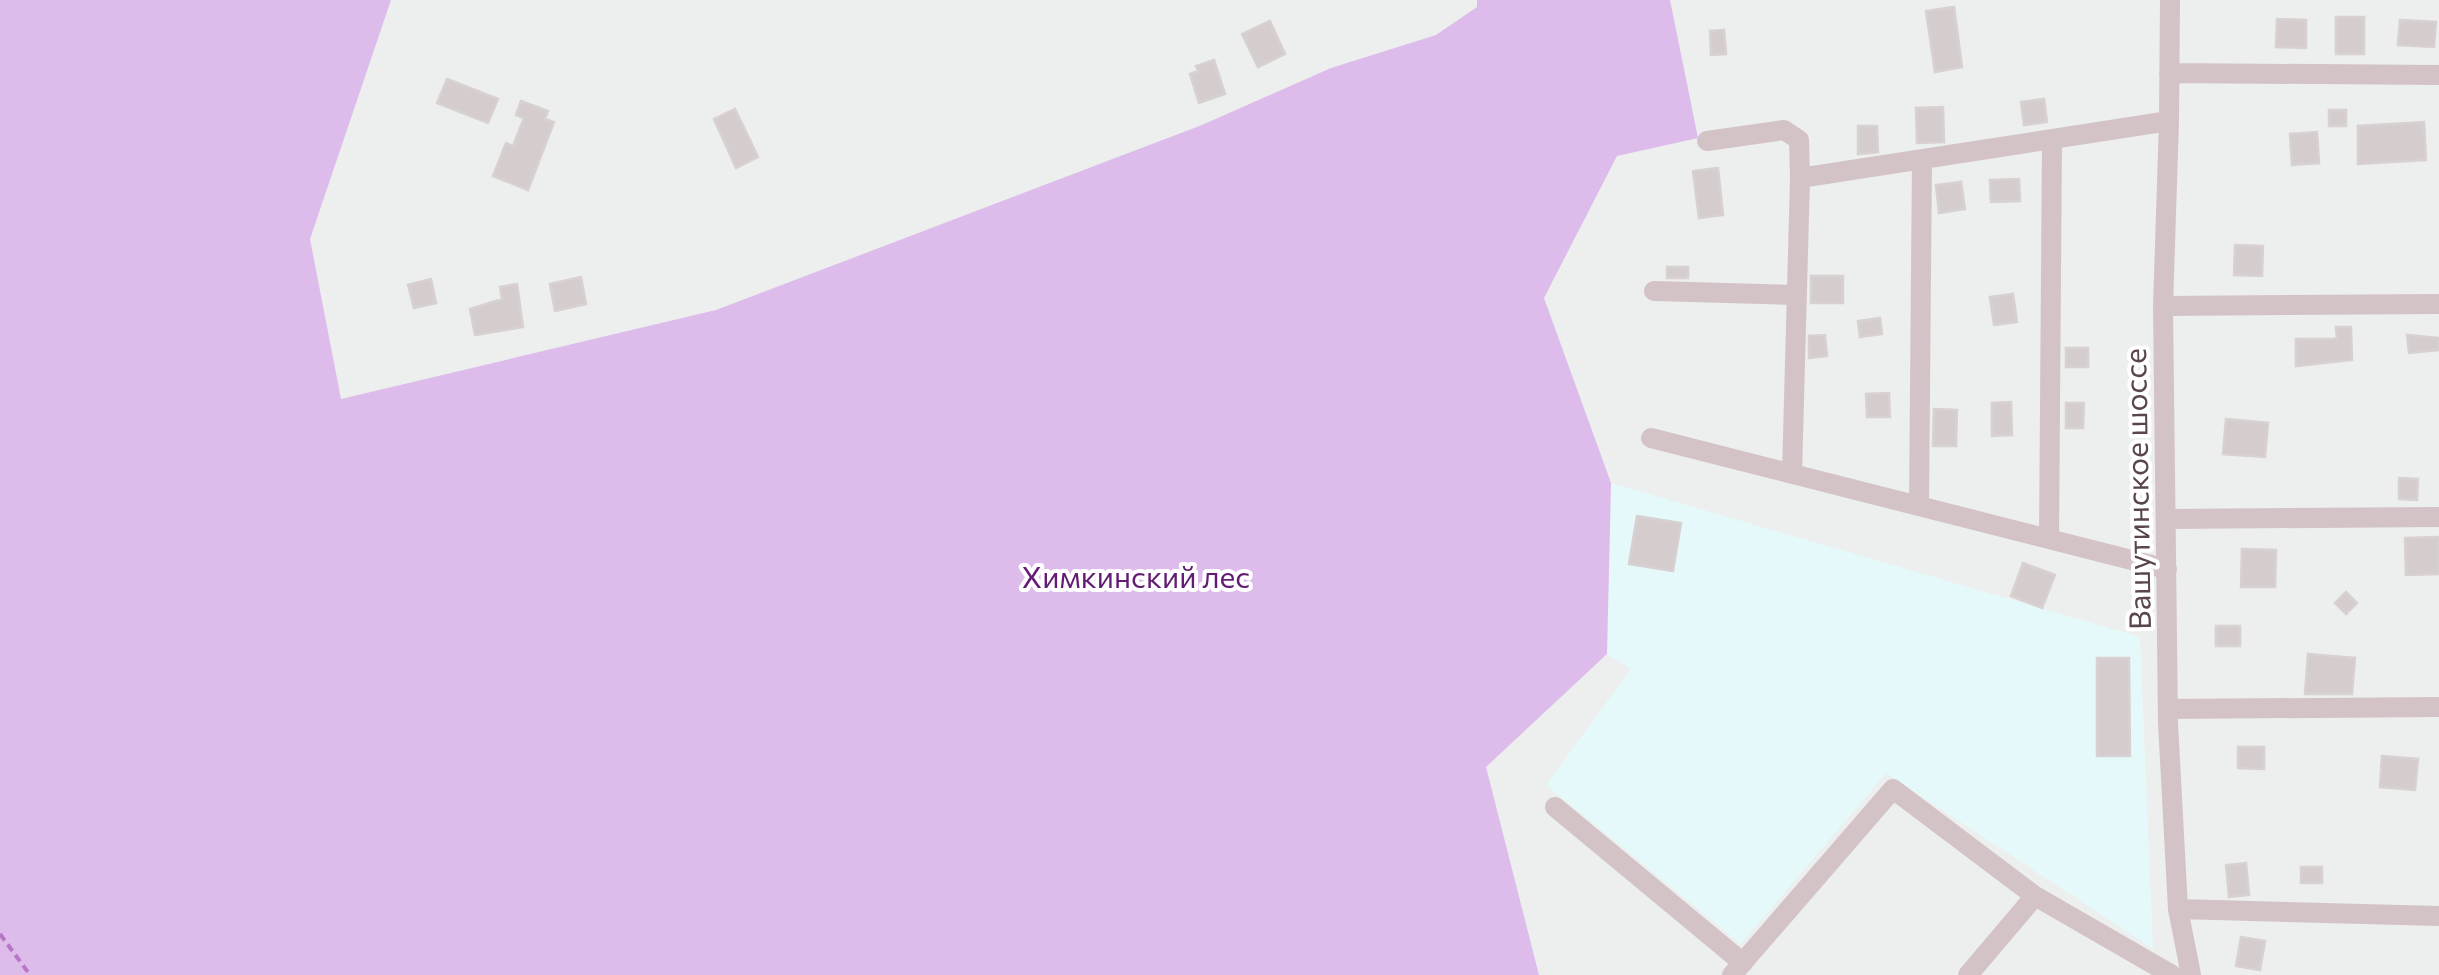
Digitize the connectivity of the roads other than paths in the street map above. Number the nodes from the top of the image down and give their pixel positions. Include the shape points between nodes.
1 (2170, 0) edge
2 (2170, 73) junction
3 (2439, 75) edge
4 (2170, 121) junction
5 (2052, 139) junction
6 (1707, 140) dead end
7 (1922, 159) junction
8 (1800, 178) junction
9 (1654, 291) dead end
10 (1797, 295) junction
11 (2439, 304) edge
12 (2163, 306) junction
13 (1652, 438) dead end
14 (1792, 474) junction
15 (1919, 506) junction
16 (2439, 517) edge
17 (2167, 519) junction
18 (2049, 540) junction
19 (2168, 569) junction
20 (2439, 707) edge
21 (2168, 710) junction
22 (1555, 807) dead end
23 (2035, 896) junction
24 (2178, 909) junction
25 (2439, 916) edge
26 (1738, 969) edge
27 (1968, 975) edge
28 (2172, 975) edge
29 (2191, 975) edge

1 - 2 street, Вашутинское шоссе
2 - 3 street
2 - 4 street, Вашутинское шоссе
4 - 5 street
4 - 12 street, Вашутинское шоссе
5 - 7 street
5 - 18 street
6 - 8 street via 1784,130 1799,140
7 - 8 street
7 - 15 street
8 - 10 street
9 - 10 street
10 - 14 street
11 - 12 street
12 - 17 street, Вашутинское шоссе
13 - 14 street
14 - 15 street
15 - 18 street
16 - 17 street
17 - 19 street, Вашутинское шоссе
18 - 19 street
19 - 21 street, Вашутинское шоссе
20 - 21 street
21 - 24 street, Вашутинское шоссе
22 - 26 street
23 - 26 street via 1893,789
23 - 27 street
23 - 28 street
24 - 25 street
24 - 29 street, Вашутинское шоссе

